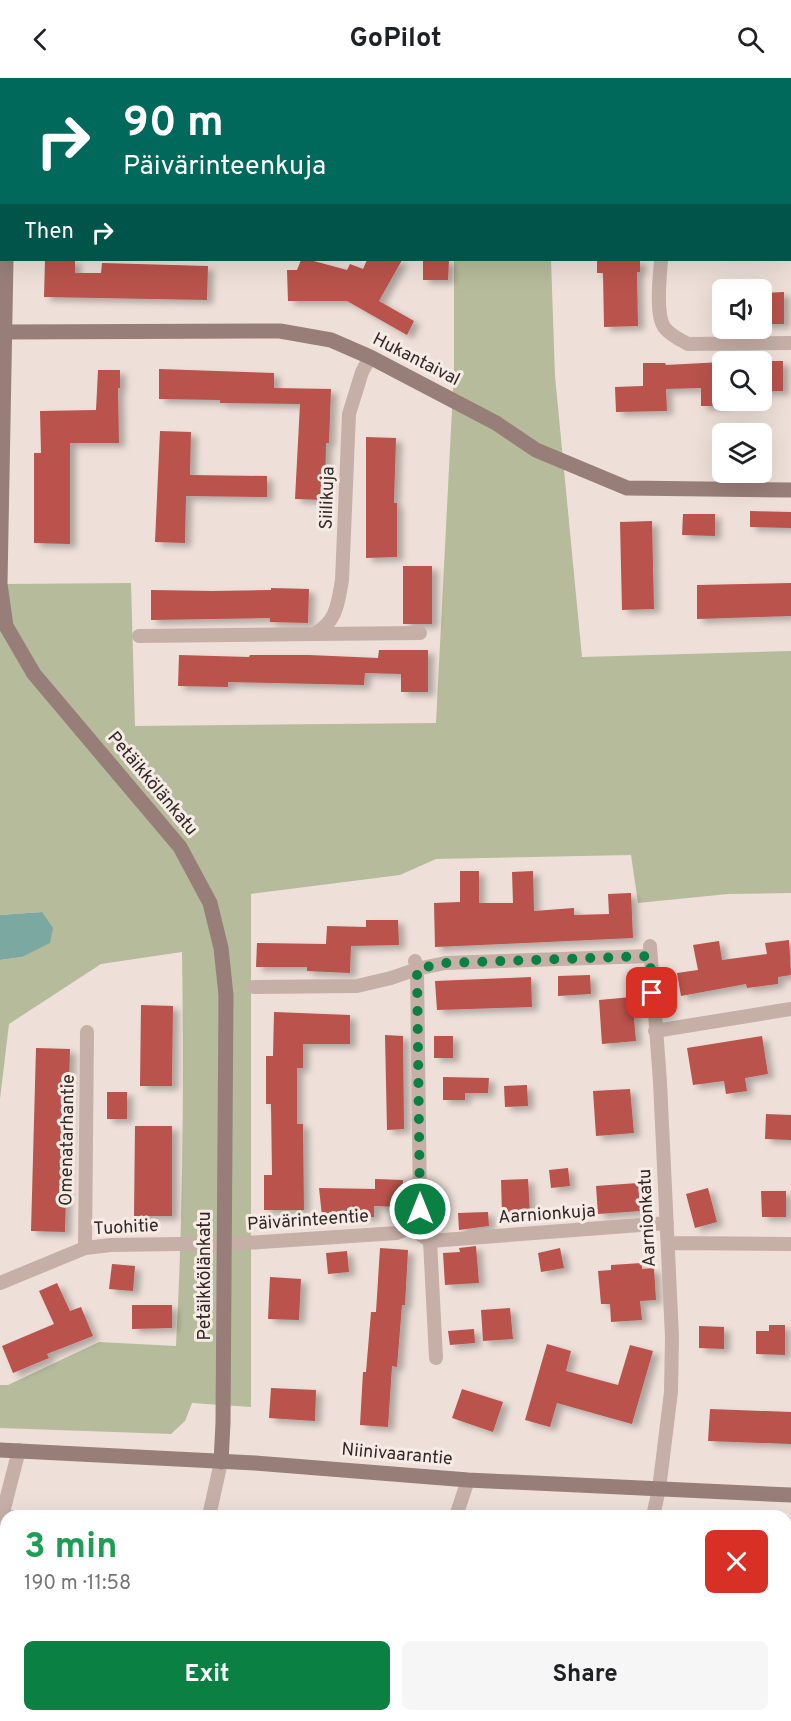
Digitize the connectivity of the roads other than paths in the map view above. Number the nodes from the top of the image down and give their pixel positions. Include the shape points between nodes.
1 (6, 261) edge
2 (660, 261) edge
3 (4, 332) junction
4 (791, 343) edge
5 (370, 357) junction
6 (1, 447) edge
7 (791, 490) edge
8 (420, 633) dead end
9 (314, 634) junction
10 (139, 636) dead end
11 (416, 965) junction
12 (254, 987) dead end
13 (791, 1009) edge
14 (655, 1031) junction
15 (87, 1032) dead end
16 (667, 1224) junction
17 (411, 1228) junction
18 (430, 1242) junction
19 (668, 1243) junction
20 (225, 1244) junction
21 (791, 1244) edge
22 (85, 1248) junction
23 (0, 1283) edge
24 (436, 1358) dead end
25 (0, 1450) edge
26 (19, 1450) junction
27 (221, 1462) junction
28 (468, 1480) junction
29 (659, 1489) junction
30 (791, 1496) edge
31 (3, 1510) edge
32 (210, 1510) edge
33 (458, 1510) edge
34 (654, 1510) edge

1 - 3 street, Petäikkölänkatu
2 - 4 street via 660,312 664,327 675,336 688,344
3 - 5 street, Hukantaival via 280,331 331,340
3 - 6 street, Petäikkölänkatu
5 - 7 street, Hukantaival via 496,423 536,450 627,488
5 - 9 street, Siilikuja via 349,414 339,600 326,628
6 - 20 street, Petäikkölänkatu via 0,584 6,626 34,674 180,847 210,903 221,948 226,995
8 - 9 street
9 - 10 street
11 - 12 street via 391,978 357,986
11 - 14 street, Aarnionkatu via 650,951
11 - 17 street via 420,1209
13 - 14 street
14 - 16 street, Aarnionkatu
15 - 22 street, Omenatarhantie
16 - 18 street, Aarnionkuja
16 - 19 street, Aarnionkatu
17 - 18 street
17 - 20 street, Päivärinteentie via 397,1233
18 - 24 street
19 - 21 street
19 - 29 street, Aarnionkatu via 670,1392
20 - 22 street, Tuohitie
20 - 27 street, Petäikkölänkatu
22 - 23 street, Tuohitie
25 - 26 street, Niinivaarantie
26 - 27 street, Niinivaarantie
26 - 31 street
27 - 28 street, Niinivaarantie
27 - 32 street
28 - 29 street, Niinivaarantie
28 - 33 street
29 - 30 street, Niinivaarantie
29 - 34 street, Aarnionkatu

